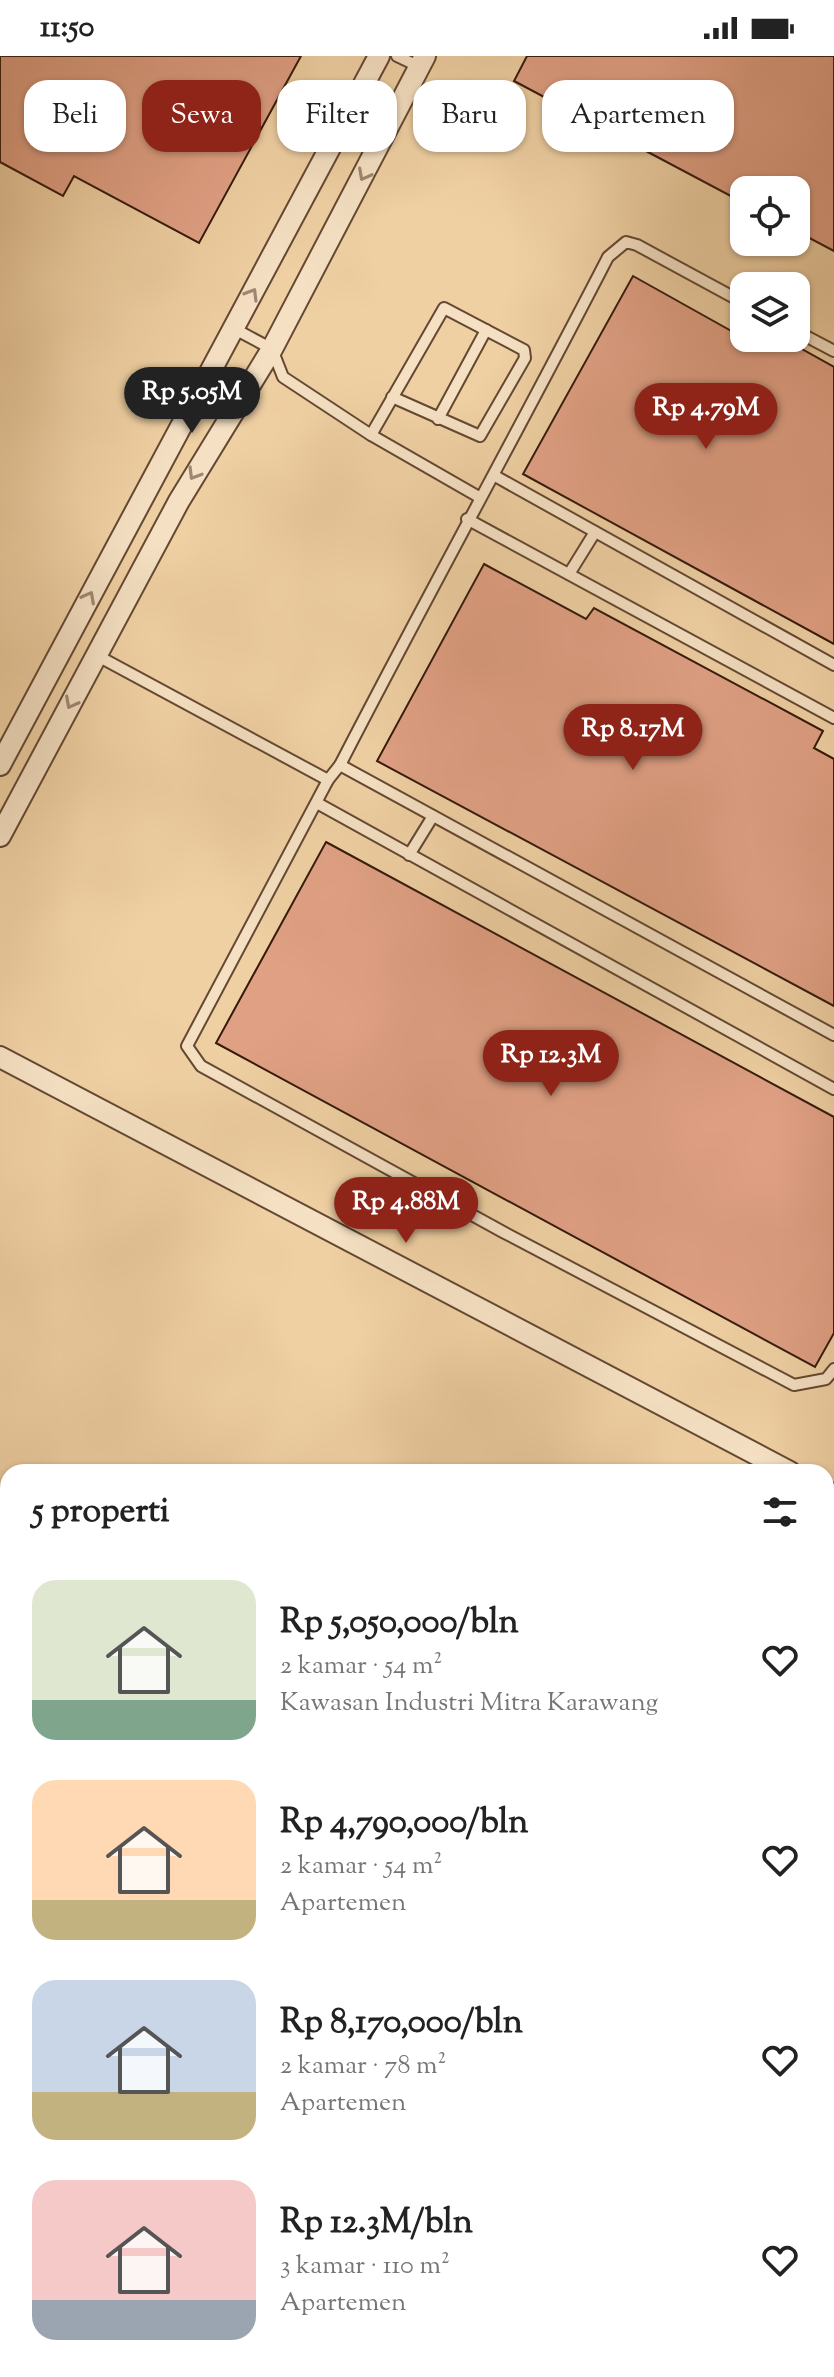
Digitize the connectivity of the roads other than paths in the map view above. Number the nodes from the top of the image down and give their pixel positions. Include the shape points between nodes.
1 (379, 56) edge
2 (397, 56) edge
3 (423, 61) edge
4 (730, 295) edge
5 (231, 327) junction
6 (486, 330) junction
7 (810, 338) edge
8 (272, 349) junction
9 (834, 351) edge
10 (392, 397) junction
11 (438, 419) junction
12 (371, 435) junction
13 (495, 476) junction
14 (479, 497) junction
15 (467, 519) junction
16 (595, 532) junction
17 (569, 574) junction
18 (96, 655) junction
19 (834, 665) edge
20 (834, 718) edge
21 (0, 765) edge
22 (340, 765) junction
23 (328, 780) junction
24 (317, 803) junction
25 (433, 816) junction
26 (0, 836) edge
27 (409, 855) junction
28 (834, 1035) edge
29 (0, 1057) edge
30 (834, 1089) edge
31 (834, 1369) edge
32 (775, 1464) edge

5 -> 1 street
2 - 3 lane
3 -> 8 street
4 - 13 lane via 637,245 626,242 616,248
5 - 8 lane
21 -> 5 street
6 - 10 lane via 444,308
6 - 11 lane
6 - 11 lane via 522,348 525,358 480,436
7 - 9 lane
8 - 12 lane via 283,377
8 -> 18 street via 179,501
10 - 11 lane
10 - 12 lane
12 - 14 lane
13 - 14 lane
13 - 16 lane
14 - 15 lane
15 - 17 lane
15 - 22 lane
16 - 17 lane
16 - 19 lane
17 - 20 lane
18 - 23 lane
18 -> 26 street
22 - 23 lane
22 - 25 lane
23 - 24 lane
24 - 27 lane
24 - 31 lane via 190,1036 189,1053 201,1066 503,1232 794,1385 826,1379
25 - 27 lane
25 - 28 lane
27 - 30 lane
29 - 32 street

